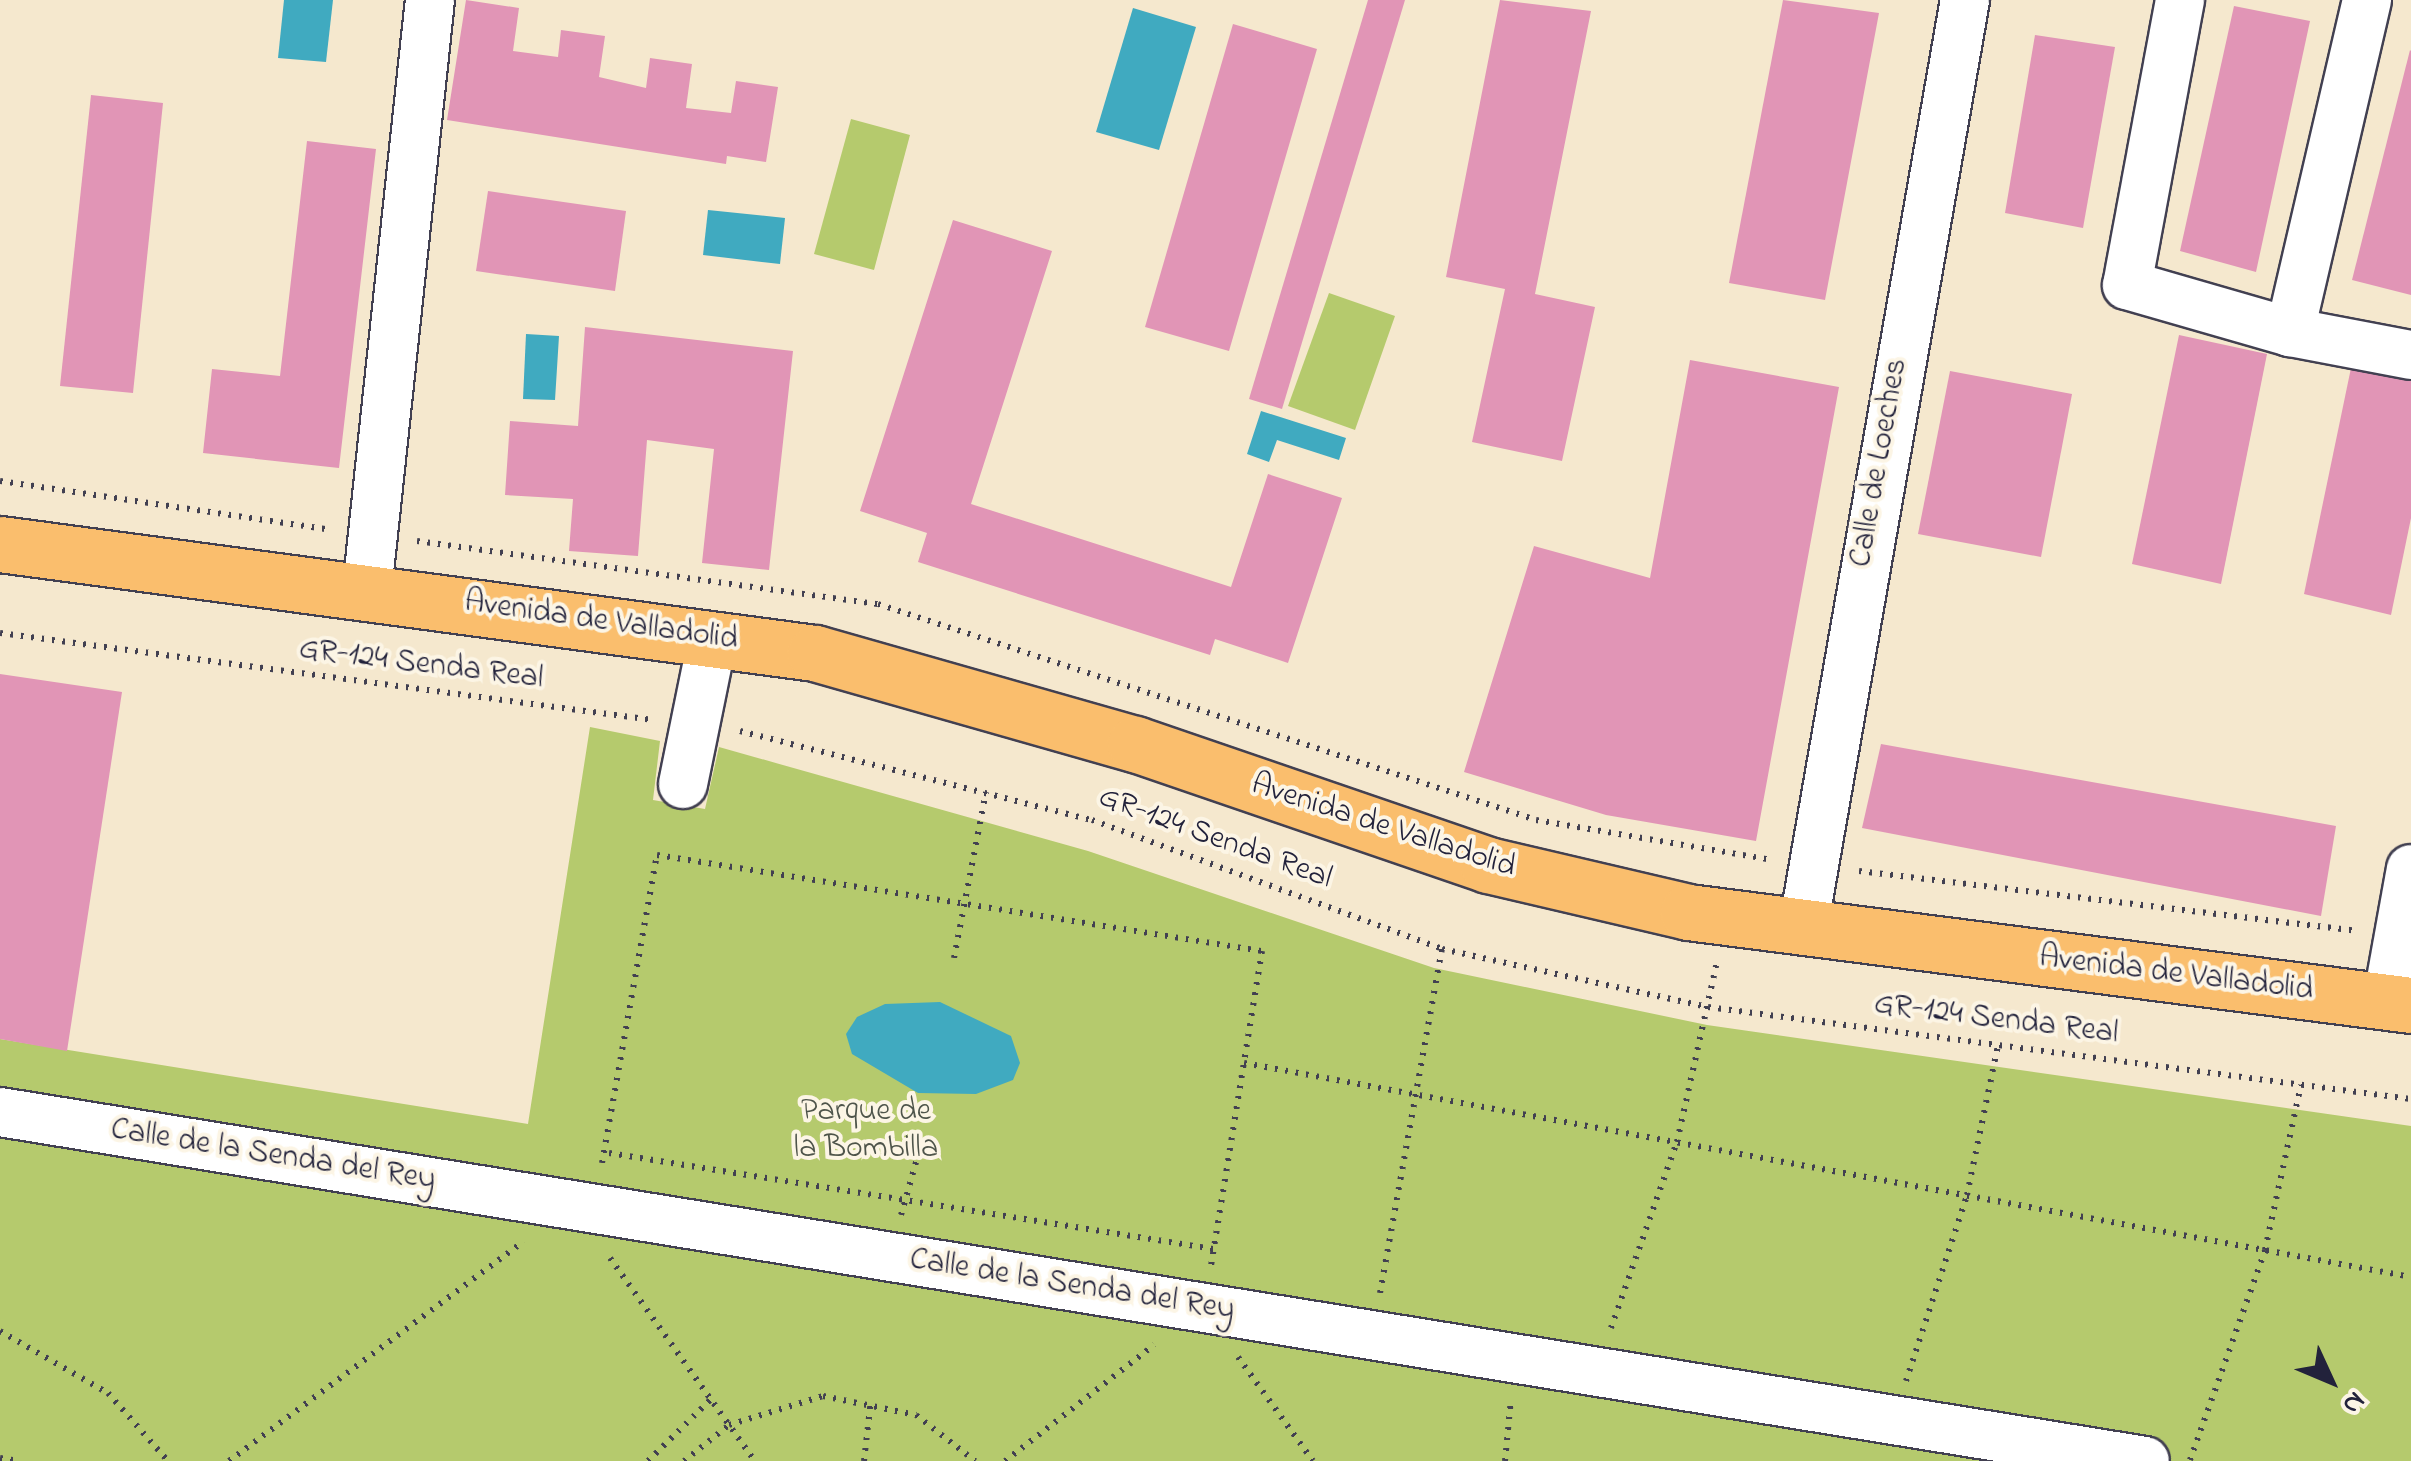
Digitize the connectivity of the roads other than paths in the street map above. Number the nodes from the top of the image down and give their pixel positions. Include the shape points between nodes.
1 (430, 0) edge
2 (1965, 0) edge
3 (2180, 0) edge
4 (2367, 0) edge
5 (2290, 332) junction
6 (2411, 356) edge
7 (0, 544) edge
8 (367, 590) junction
9 (713, 638) junction
10 (682, 784) dead end
11 (2411, 869) edge
12 (1803, 928) junction
13 (2399, 1003) edge
14 (0, 1112) edge
15 (2145, 1461) edge

1 - 8 street
2 - 12 street, Calle de Loeches
3 - 5 street via 2127,284
4 - 5 street
5 - 6 street
7 - 8 main road, Avenida de Valladolid
8 - 9 main road, Avenida de Valladolid
9 - 10 street
9 - 12 main road, Avenida de Valladolid via 834,658 1134,744 1488,865 1726,920
11 - 13 street via 2399,936
12 - 13 main road, Avenida de Valladolid
14 - 15 street, Calle de la Senda del Rey

